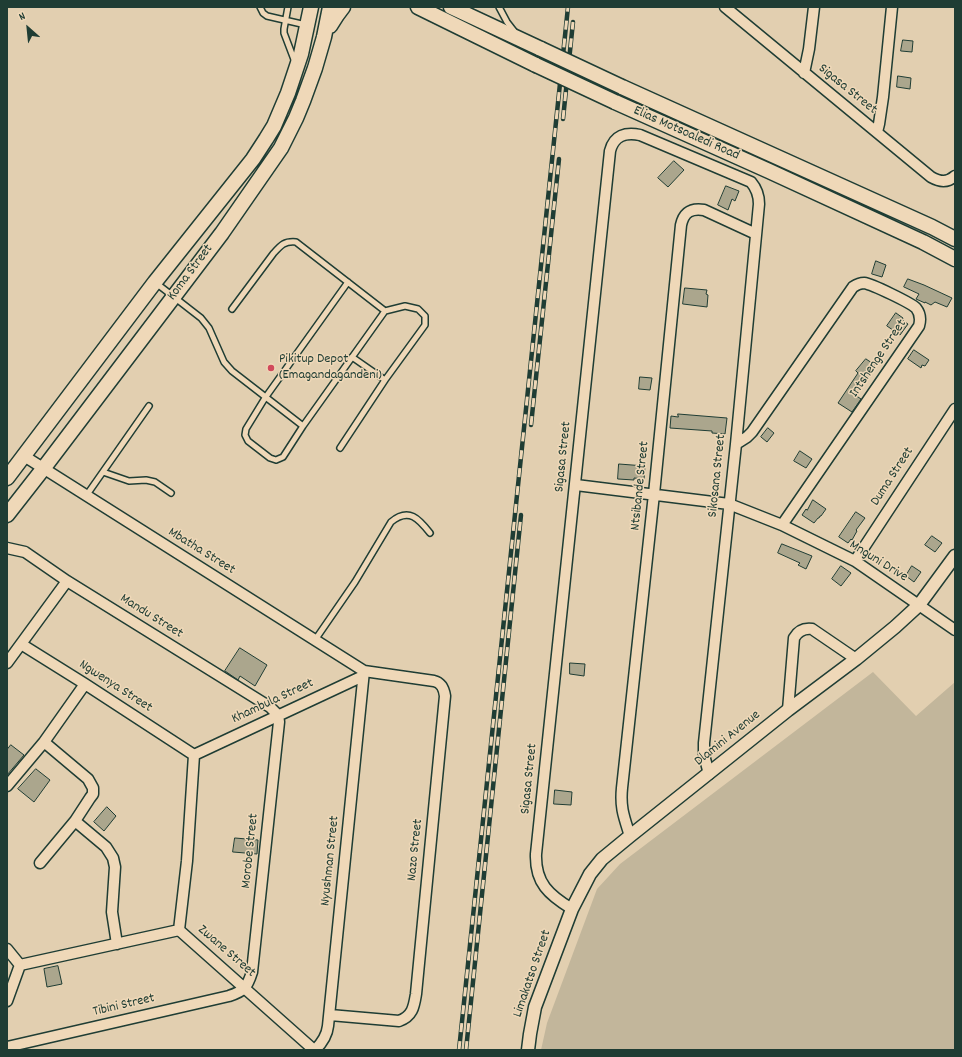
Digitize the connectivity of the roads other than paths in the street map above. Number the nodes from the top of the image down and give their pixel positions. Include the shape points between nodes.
1 (260, 7) edge
2 (288, 7) edge
3 (311, 7) edge
4 (330, 7) edge
5 (343, 7) edge
6 (410, 7) edge
7 (451, 7) edge
8 (814, 7) edge
9 (892, 7) edge
10 (498, 8) edge
11 (729, 8) edge
12 (423, 10) edge
13 (286, 20) junction
14 (307, 25) junction
15 (324, 37) junction
16 (524, 41) junction
17 (297, 68) junction
18 (804, 73) junction
19 (877, 132) junction
20 (955, 176) edge
21 (751, 182) joint
22 (756, 234) junction
23 (955, 239) edge
24 (955, 259) edge
25 (155, 282) junction
26 (348, 282) junction
27 (174, 296) junction
28 (232, 308) dead end
29 (385, 311) junction
30 (352, 357) junction
31 (385, 380) junction
32 (265, 398) junction
33 (148, 406) dead end
34 (955, 409) edge
35 (303, 426) junction
36 (736, 444) junction
37 (340, 448) dead end
38 (24, 456) junction
39 (43, 469) junction
40 (103, 472) junction
41 (7, 478) edge
42 (576, 485) junction
43 (171, 493) dead end
44 (654, 494) junction
45 (86, 496) junction
46 (729, 504) junction
47 (7, 514) edge
48 (782, 525) junction
49 (430, 533) dead end
50 (7, 548) edge
51 (955, 556) edge
52 (855, 561) junction
53 (67, 581) junction
54 (919, 605) junction
55 (955, 630) edge
56 (315, 640) junction
57 (21, 644) junction
58 (856, 659) junction
59 (7, 663) edge
60 (364, 673) junction
61 (85, 684) junction
62 (788, 710) junction
63 (278, 715) junction
64 (44, 742) junction
65 (194, 754) junction
66 (709, 774) junction
67 (7, 786) edge
68 (75, 820) junction
69 (630, 836) junction
70 (40, 863) dead end
71 (572, 909) junction
72 (179, 930) junction
73 (117, 944) junction
74 (7, 949) edge
75 (20, 965) junction
76 (246, 988) junction
77 (7, 1001) edge
78 (330, 1014) junction
79 (7, 1047) edge
80 (314, 1050) edge
81 (528, 1050) edge

1 - 13 lane via 267,16
2 - 13 lane
3 - 14 main road, Koma Street
4 - 15 main road, Koma Street
5 - 15 main road
6 - 12 main road, Elias Motsoaledi Road
7 - 16 main road, Elias Motsoaledi Road
8 - 18 street via 810,49
9 - 19 street via 884,97
10 - 16 lane via 511,28
11 - 18 street, Sigasa Street
12 - 24 main road, Elias Motsoaledi Road, bridge
13 - 14 lane
13 - 17 lane via 284,32
14 - 17 main road, Koma Street
15 - 27 main road, Koma Street via 299,112 280,148
16 - 23 main road, Elias Motsoaledi Road, bridge
17 - 25 main road, Koma Street via 280,112 253,159
18 - 19 street, Sigasa Street
19 - 20 street, Sigasa Street via 936,180 942,182
21 - 22 street, Sikosana Street via 759,199
21 - 42 street, Sigasa Street via 640,134 622,135 611,146
22 - 36 street, Sikosana Street
22 - 44 street, Ntsibande Street via 704,210 690,211 682,221
25 - 27 lane
25 - 38 main road, Koma Street
26 - 28 lane via 296,242 288,241 272,254
26 - 29 lane
26 - 32 lane
27 - 32 lane via 209,328 224,362 232,372
27 - 39 main road, Koma Street
29 - 30 lane
29 - 31 lane via 405,306 418,309 424,316 425,325
30 - 31 lane
30 - 35 lane
31 - 37 lane
32 - 35 lane
32 - 35 lane via 245,435 248,441 270,458 276,460 283,457
33 - 40 lane
34 - 52 street, Duma Street
36 - 46 street, Sikosana Street
36 - 48 street, Intshenge Street via 752,432 853,287 862,283 869,284 916,309 921,320 919,326
38 - 39 street, Mbatha Street
38 - 41 main road, Koma Street
39 - 45 street, Mbatha Street
39 - 47 main road, Koma Street
40 - 43 lane via 129,481 155,482
40 - 45 lane
42 - 44 street, Mnguni Drive
42 - 71 street, Sigasa Street via 535,864 540,880 549,892
44 - 46 street, Mnguni Drive
44 - 69 street, Ntsibande Street via 621,794 622,810
45 - 56 street, Mbatha Street
46 - 48 street, Mnguni Drive
46 - 66 street, Sikosana Street via 704,743 704,756
48 - 52 street, Mnguni Drive
49 - 56 lane via 419,521 408,515 391,522 355,582
50 - 53 street, Mandu Street via 25,552
51 - 54 street, Dlamini Avenue
52 - 54 street, Mnguni Drive
53 - 57 street
53 - 63 street, Mandu Street via 264,703
54 - 55 street, Mnguni Drive
54 - 58 street, Dlamini Avenue
56 - 60 street, Mbatha Street
57 - 59 street
57 - 61 street, Ngwenya Street
58 - 62 street, Dlamini Avenue
58 - 62 street via 812,629 800,631 794,638
60 - 63 street, Khambula Street
60 - 78 street, Nyushman Street
60 - 78 street, Nazo Street via 436,681 445,692 417,978 413,1007 404,1020
61 - 64 street
61 - 65 street, Ngwenya Street
62 - 66 street, Dlamini Avenue
63 - 65 street, Khambula Street
63 - 76 street, Morobe Street via 279,728 253,967
64 - 67 street
64 - 68 street via 86,777 92,786 93,794
65 - 72 street, Zwane Street via 187,861
66 - 69 street, Dlamini Avenue
68 - 70 street
68 - 73 street via 106,847 113,858 112,912
69 - 71 street, Dlamini Avenue via 602,859 590,874
71 - 81 street, Limakatso Street via 535,1007
72 - 73 street
72 - 76 street, Zwane Street
73 - 75 street
74 - 75 street
75 - 77 street
76 - 79 street, Tibini Street via 229,996
76 - 80 street, Zwane Street
78 - 80 street, Nyushman Street via 327,1032

